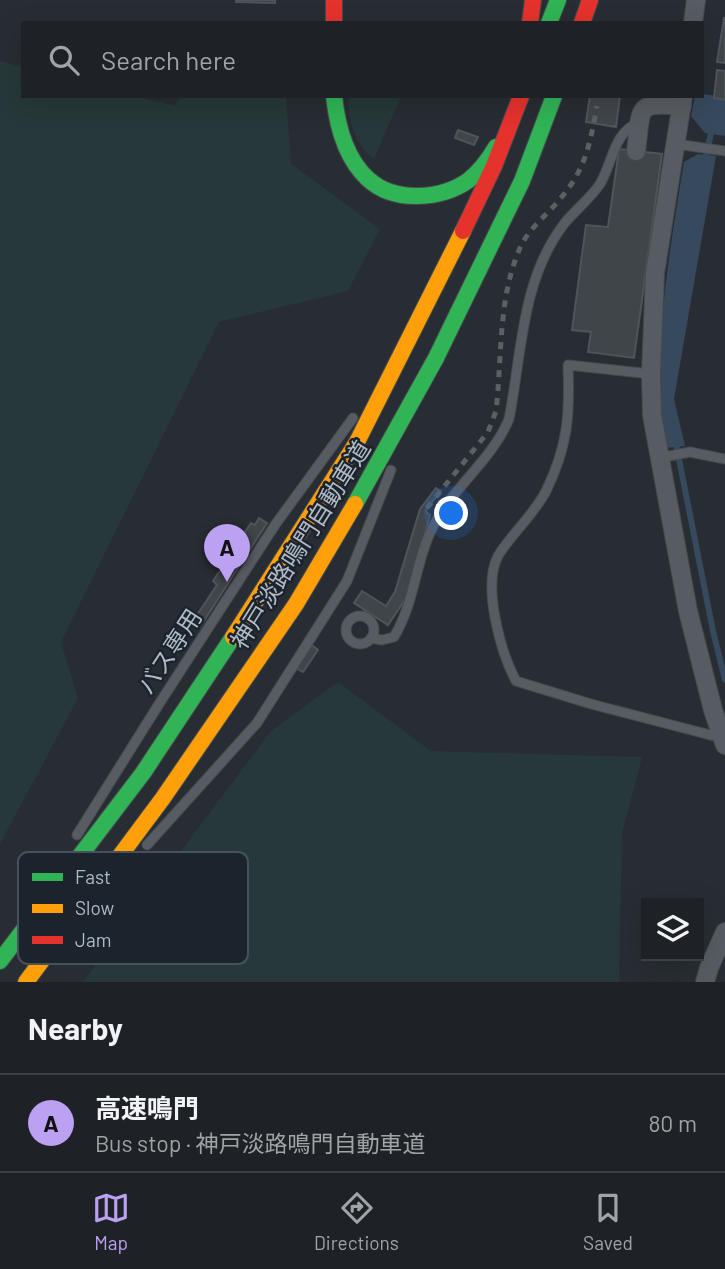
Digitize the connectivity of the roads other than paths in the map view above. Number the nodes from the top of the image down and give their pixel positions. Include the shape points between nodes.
1 (334, 0) edge
2 (534, 0) edge
3 (558, 0) edge
4 (590, 0) edge
5 (696, 0) edge
6 (334, 21) edge
7 (530, 21) edge
8 (550, 21) edge
9 (583, 21) edge
10 (693, 21) edge
11 (334, 98) edge
12 (519, 98) edge
13 (519, 98) edge
14 (553, 98) edge
15 (683, 101) edge
16 (640, 122) junction
17 (676, 144) junction
18 (721, 150) edge
19 (636, 151) dead end
20 (410, 340) junction
21 (436, 358) junction
22 (650, 374) junction
23 (406, 433) dead end
24 (396, 457) dead end
25 (659, 458) junction
26 (725, 459) edge
27 (371, 638) dead end
28 (719, 709) edge
29 (724, 742) edge
30 (72, 843) dead end
31 (83, 852) edge
32 (123, 852) edge
33 (140, 852) dead end
34 (18, 931) edge
35 (725, 932) edge
36 (18, 936) edge
37 (0, 960) edge
38 (41, 964) edge
39 (26, 982) edge
40 (705, 982) edge

1 - 6 main road
2 - 7 main road
3 - 8 main road
4 - 9 main road
5 - 10 street
11 - 12 main road via 341,135 353,162 370,181 389,191 414,195 440,194 464,184 495,150
13 - 20 main road, 神戸淡路鳴門自動車道 via 494,166
14 - 21 main road, 神戸淡路鳴門自動車道 via 522,181
15 - 16 street via 653,103 642,111
15 - 17 street
16 - 19 street
16 - 27 lane via 629,126 612,149 600,184 564,224 534,281 503,434 432,528 411,601 394,637
17 - 18 lane
17 - 22 street via 655,273
20 - 30 lane, バス専用 via 275,526
20 - 31 main road, 神戸淡路鳴門自動車道 via 357,442 274,574 143,773
21 - 23 lane
21 - 32 main road, 神戸淡路鳴門自動車道 via 296,604
22 - 25 street
22 - 29 lane via 568,365 570,406 565,443 545,492 497,557 492,586 498,629 516,681
24 - 33 lane via 347,581 257,723
25 - 26 lane via 690,452
25 - 28 street via 688,611
28 - 29 street
34 - 37 lane
35 - 40 street
36 - 37 main road, 神戸淡路鳴門自動車道
38 - 39 main road, 神戸淡路鳴門自動車道

